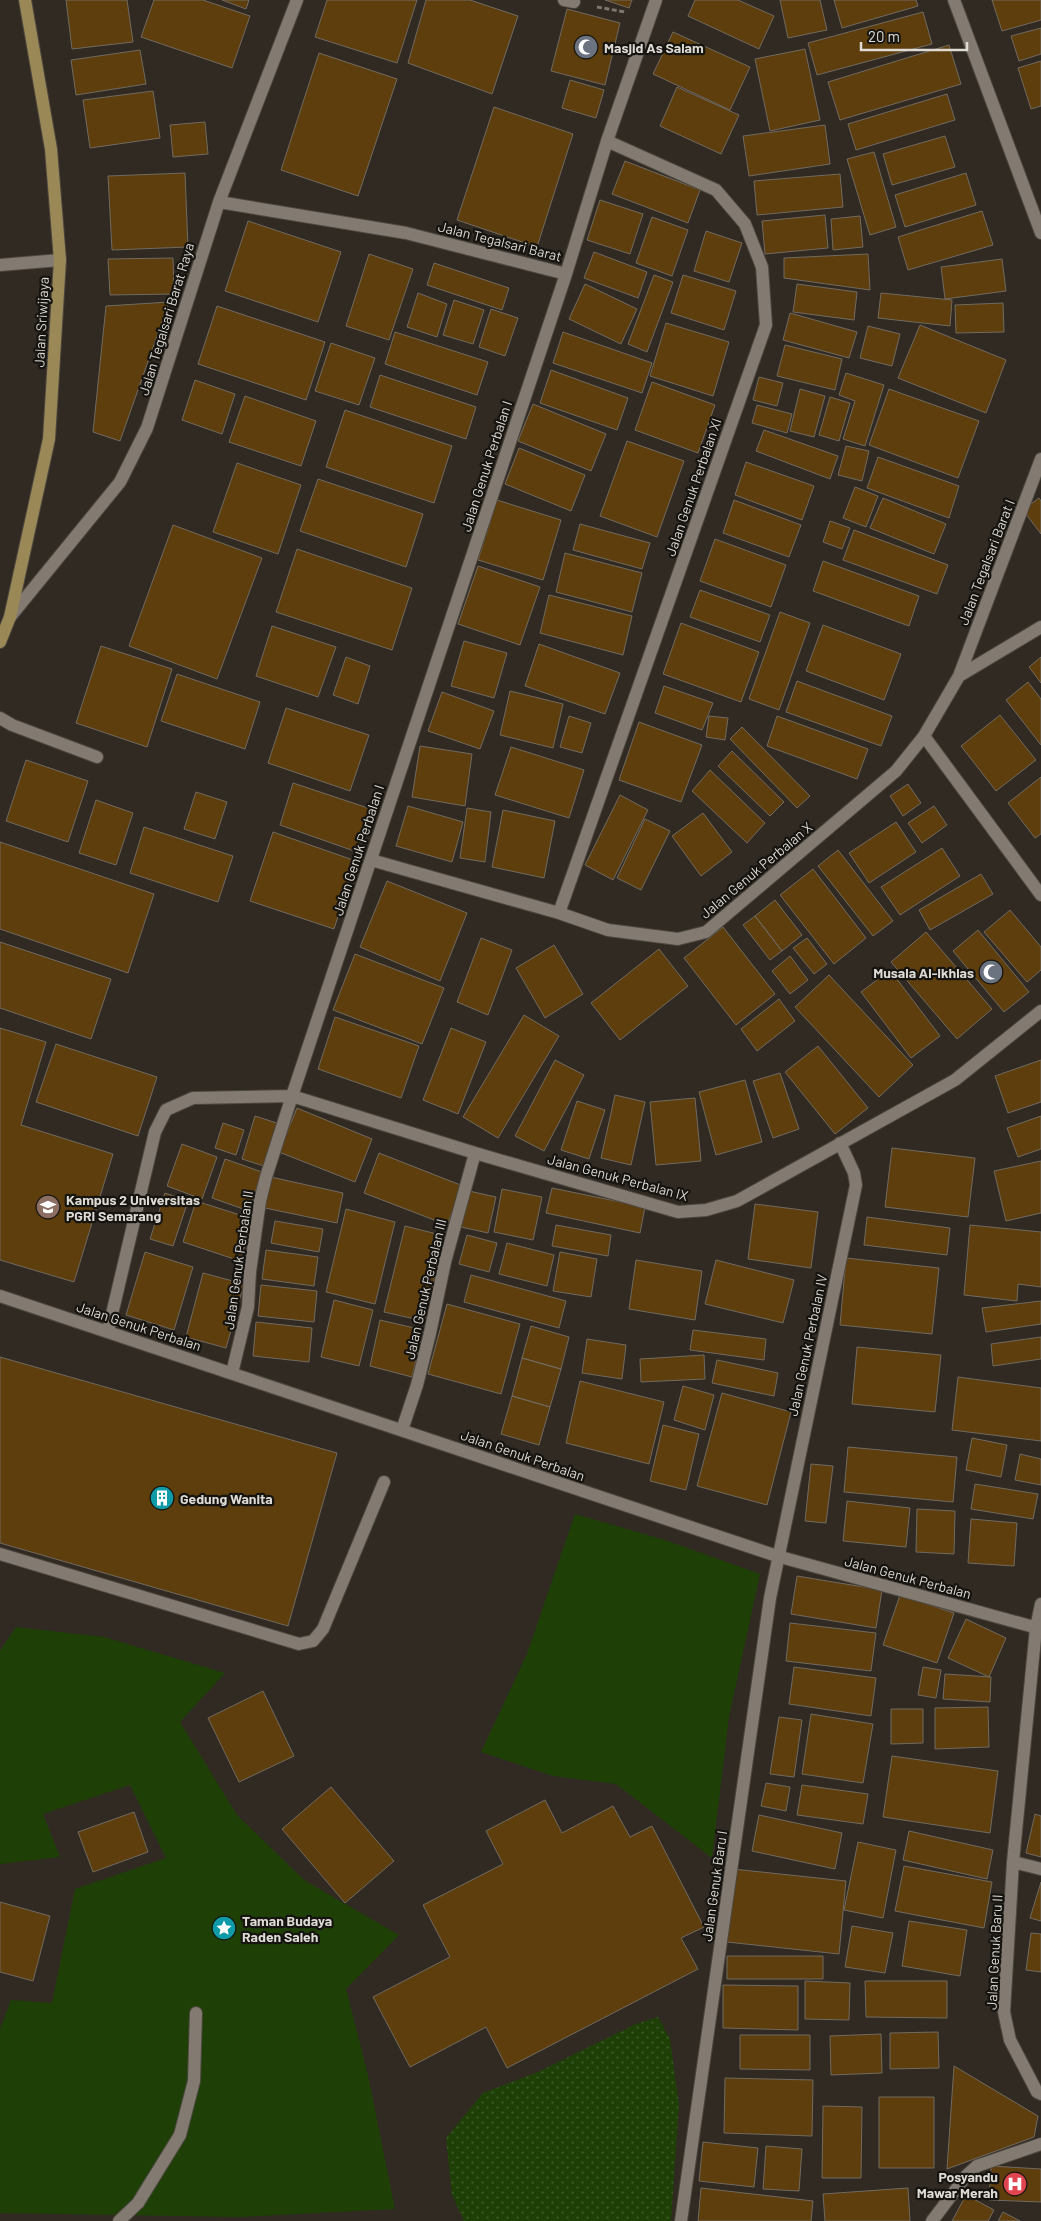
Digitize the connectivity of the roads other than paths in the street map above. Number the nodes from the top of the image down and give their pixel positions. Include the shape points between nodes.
1 (25, 0) edge
2 (297, 0) edge
3 (656, 0) edge
4 (954, 0) edge
5 (607, 141) junction
6 (219, 202) junction
7 (1041, 233) edge
8 (60, 260) junction
9 (0, 265) edge
10 (566, 274) junction
11 (1041, 459) edge
12 (10, 618) junction
13 (1041, 627) edge
14 (1, 635) edge
15 (958, 676) junction
16 (0, 718) edge
17 (924, 736) junction
18 (97, 757) dead end
19 (371, 860) junction
20 (1041, 895) edge
21 (559, 913) junction
22 (1041, 1011) edge
23 (292, 1096) junction
24 (843, 1147) junction
25 (475, 1153) junction
26 (0, 1296) edge
27 (108, 1331) junction
28 (232, 1373) junction
29 (402, 1430) junction
30 (384, 1482) dead end
31 (0, 1554) edge
32 (777, 1556) junction
33 (1041, 1604) edge
34 (1039, 1628) edge
35 (1013, 1862) junction
36 (1041, 1869) edge
37 (196, 2013) dead end
38 (1041, 2094) edge
39 (1041, 2144) edge
40 (119, 2221) edge
41 (681, 2221) edge
42 (932, 2221) edge

1 - 8 main road, Jalan Sriwijaya via 51,149
2 - 6 street, Jalan Tegalsari Barat Raya
3 - 5 street, Jalan Tegalsari Barat
4 - 7 street
5 - 10 street, Jalan Tegalsari Barat
5 - 21 street, Jalan Genuk Perbalan XI via 716,190 745,224 762,267 766,325
6 - 10 street, Jalan Tegalsari Barat via 406,233
6 - 12 street, Jalan Tegalsari Barat Raya via 147,428 128,467 120,482
8 - 9 street
8 - 12 main road, Jalan Sriwijaya via 49,439
10 - 19 street, Jalan Genuk Perbalan I
11 - 15 street, Jalan Tegalsari Barat I
12 - 14 main road, Jalan Sriwijaya
13 - 15 street, Jalan Tegalsari Barat I
15 - 17 street, Jalan Tegalsari Barat I
16 - 18 street
17 - 20 street
17 - 21 street, Jalan Genuk Perbalan X via 896,771 706,932 678,939 608,930
19 - 21 street, Jalan Genuk Perbalan X
19 - 23 street, Jalan Genuk Perbalan I
22 - 24 street, Jalan Genuk Perbalan IX via 955,1080
23 - 25 street, Jalan Genuk Perbalan IX
23 - 27 street via 193,1098 166,1110 155,1132
23 - 28 street, Jalan Genuk Perbalan II via 260,1200 248,1307
24 - 25 street, Jalan Genuk Perbalan IX via 737,1201 691,1212 678,1212
24 - 32 street, Jalan Genuk Perbalan IV via 856,1186
25 - 29 street, Jalan Genuk Perbalan III via 445,1262 417,1385
26 - 27 street, Jalan Genuk Perbalan
27 - 28 street, Jalan Genuk Perbalan
28 - 29 street, Jalan Genuk Perbalan
29 - 32 street, Jalan Genuk Perbalan
30 - 31 street via 323,1629 313,1640 299,1644
32 - 34 street, Jalan Genuk Perbalan
32 - 41 street, Jalan Genuk Baru I
33 - 34 street, Jalan Genuk Baru II
34 - 35 street, Jalan Genuk Baru II
35 - 36 street
35 - 38 street, Jalan Genuk Baru II via 1004,2012 1018,2058
37 - 40 street via 194,2081 180,2135 138,2203
39 - 42 street via 977,2166

